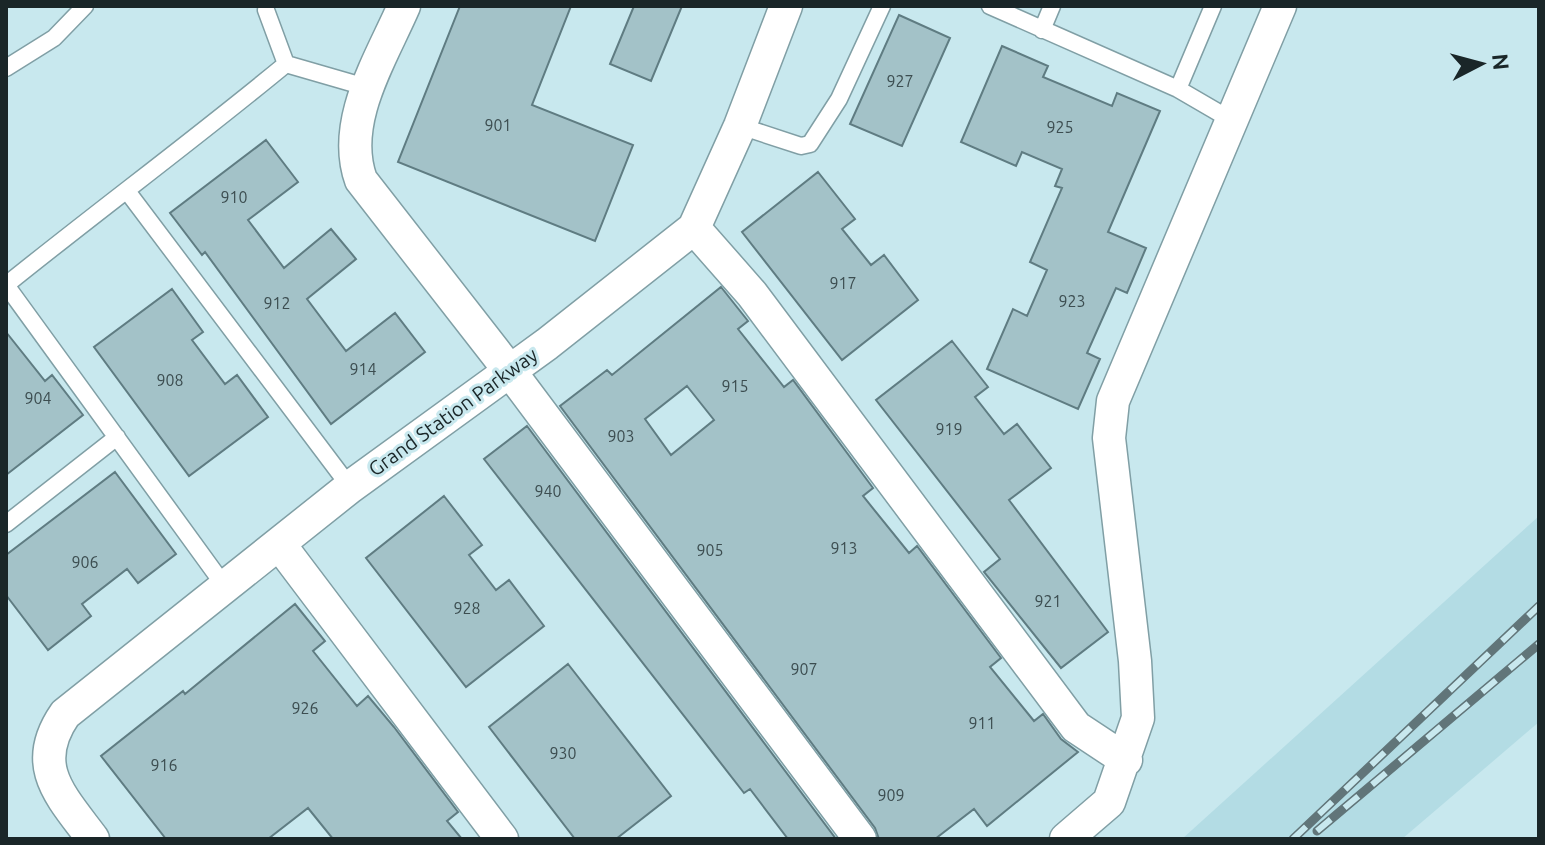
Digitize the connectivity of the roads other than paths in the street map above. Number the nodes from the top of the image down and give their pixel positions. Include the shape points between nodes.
1 (85, 6) edge
2 (404, 6) edge
3 (786, 6) edge
4 (882, 6) edge
5 (990, 6) edge
6 (1052, 6) edge
7 (1213, 6) edge
8 (1280, 6) edge
9 (266, 10) dead end
10 (1042, 30) junction
11 (286, 64) junction
12 (6, 68) edge
13 (369, 88) junction
14 (1178, 89) junction
15 (1233, 121) junction
16 (740, 126) junction
17 (127, 191) junction
18 (694, 228) junction
19 (6, 285) edge
20 (509, 370) junction
21 (117, 437) junction
22 (350, 487) junction
23 (6, 524) edge
24 (280, 545) junction
25 (226, 588) junction
26 (1126, 760) junction
27 (93, 839) edge
28 (502, 839) edge
29 (860, 839) edge
30 (1066, 839) edge

1 - 12 lane via 54,38
2 - 13 street
3 - 16 street, Grand Station Parkway
4 - 16 lane via 839,99 810,144 801,146
5 - 10 lane
6 - 10 lane
7 - 14 lane
8 - 15 street
9 - 11 lane
10 - 14 lane
11 - 13 lane
11 - 17 lane
13 - 20 street via 354,131 353,158 361,180
14 - 15 lane
15 - 26 street via 1113,401 1109,438 1138,718
16 - 18 street, Grand Station Parkway
17 - 19 lane
17 - 22 lane
18 - 20 street, Grand Station Parkway
18 - 26 street via 752,294 1076,727
19 - 21 lane
20 - 22 street, Grand Station Parkway
20 - 29 street
21 - 23 lane
21 - 25 lane
22 - 24 street, Grand Station Parkway
24 - 25 street, Grand Station Parkway
24 - 28 street
25 - 27 street, Grand Station Parkway via 65,714 50,735 49,762 57,791
26 - 30 street via 1109,802

